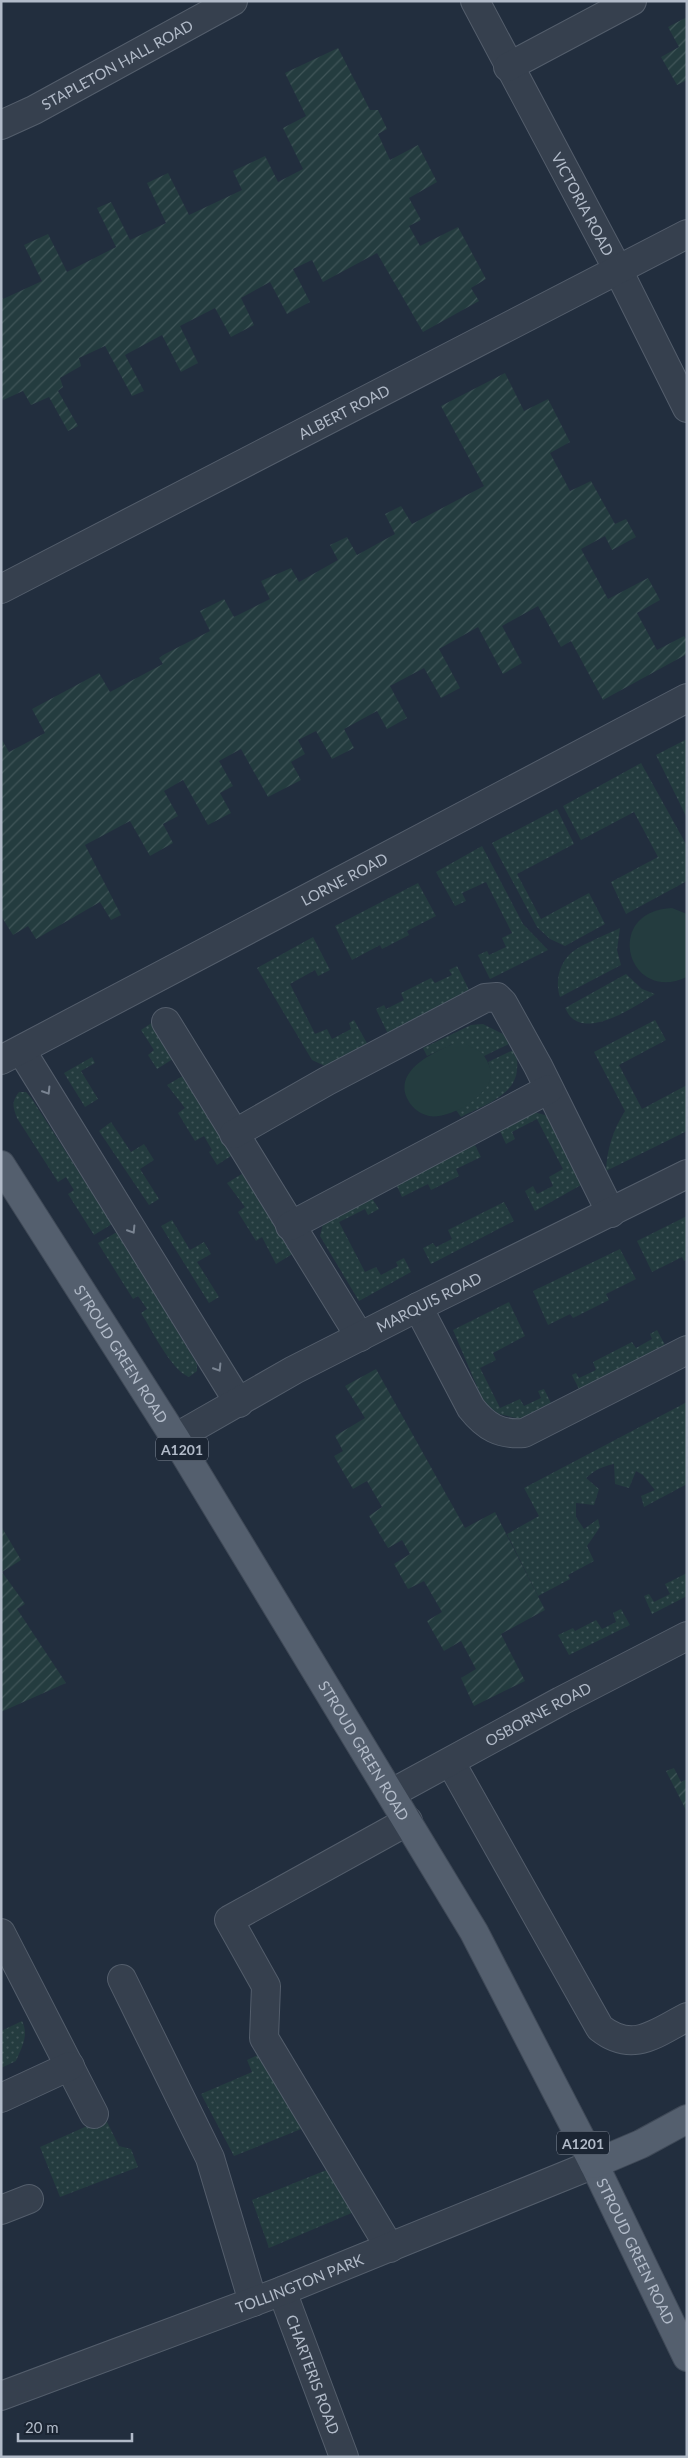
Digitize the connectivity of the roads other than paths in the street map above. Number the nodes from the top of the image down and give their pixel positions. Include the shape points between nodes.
1 (233, 1) edge
2 (475, 1) edge
3 (632, 1) edge
4 (508, 66) junction
5 (1, 125) edge
6 (687, 234) edge
7 (618, 270) junction
8 (687, 408) edge
9 (1, 589) edge
10 (687, 698) edge
11 (166, 1022) dead end
12 (11, 1055) edge
13 (549, 1089) junction
14 (234, 1134) junction
15 (1, 1165) edge
16 (687, 1174) edge
17 (611, 1213) junction
18 (290, 1226) junction
19 (418, 1306) junction
20 (360, 1337) junction
21 (687, 1350) edge
22 (239, 1403) junction
23 (175, 1438) junction
24 (687, 1636) edge
25 (450, 1763) junction
26 (392, 1793) junction
27 (408, 1821) junction
28 (1, 1933) edge
29 (122, 1979) dead end
30 (687, 2017) edge
31 (70, 2066) junction
32 (1, 2098) edge
33 (94, 2114) dead end
34 (687, 2119) edge
35 (594, 2164) junction
36 (29, 2199) dead end
37 (1, 2210) edge
38 (390, 2248) junction
39 (282, 2291) junction
40 (253, 2302) junction
41 (687, 2357) edge
42 (3, 2391) edge
43 (344, 2457) edge

1 - 5 street, STAPLETON HALL ROAD
2 - 4 street, VICTORIA ROAD
3 - 4 street
4 - 7 street, VICTORIA ROAD
6 - 7 street, ALBERT ROAD
7 - 8 street, VICTORIA ROAD
7 - 9 street, ALBERT ROAD
10 - 12 street, LORNE ROAD
11 - 14 street
12 -> 22 street
13 - 14 street via 504,1003 498,997 489,997 327,1081
13 - 17 street
13 - 18 street
14 - 18 street
15 - 23 main road, STROUD GREEN ROAD / A1201
16 - 17 street, MARQUIS ROAD
17 - 19 street, MARQUIS ROAD
18 - 20 street
19 - 20 street, MARQUIS ROAD
19 - 21 street via 471,1408 482,1422 496,1431 510,1434 524,1433
20 - 22 street, MARQUIS ROAD via 294,1370
22 - 23 street, MARQUIS ROAD
23 - 26 main road, STROUD GREEN ROAD / A1201
24 - 25 street, OSBORNE ROAD
25 - 26 street, OSBORNE ROAD
25 - 30 street via 600,2028 616,2038 635,2042
26 - 27 main road, STROUD GREEN ROAD / A1201
27 - 35 main road, STROUD GREEN ROAD / A1201 via 474,1932
27 - 38 street via 229,1920 266,1986 264,2038
28 - 31 street
29 - 40 street via 210,2158
31 - 32 street
31 - 33 street
34 - 35 main road
35 - 38 street, TOLLINGTON PARK
35 - 41 main road, STROUD GREEN ROAD / A1201
36 - 37 street
38 - 39 street, TOLLINGTON PARK
39 - 40 street, TOLLINGTON PARK
39 - 43 street, CHARTERIS ROAD
40 - 42 street, TOLLINGTON PARK

